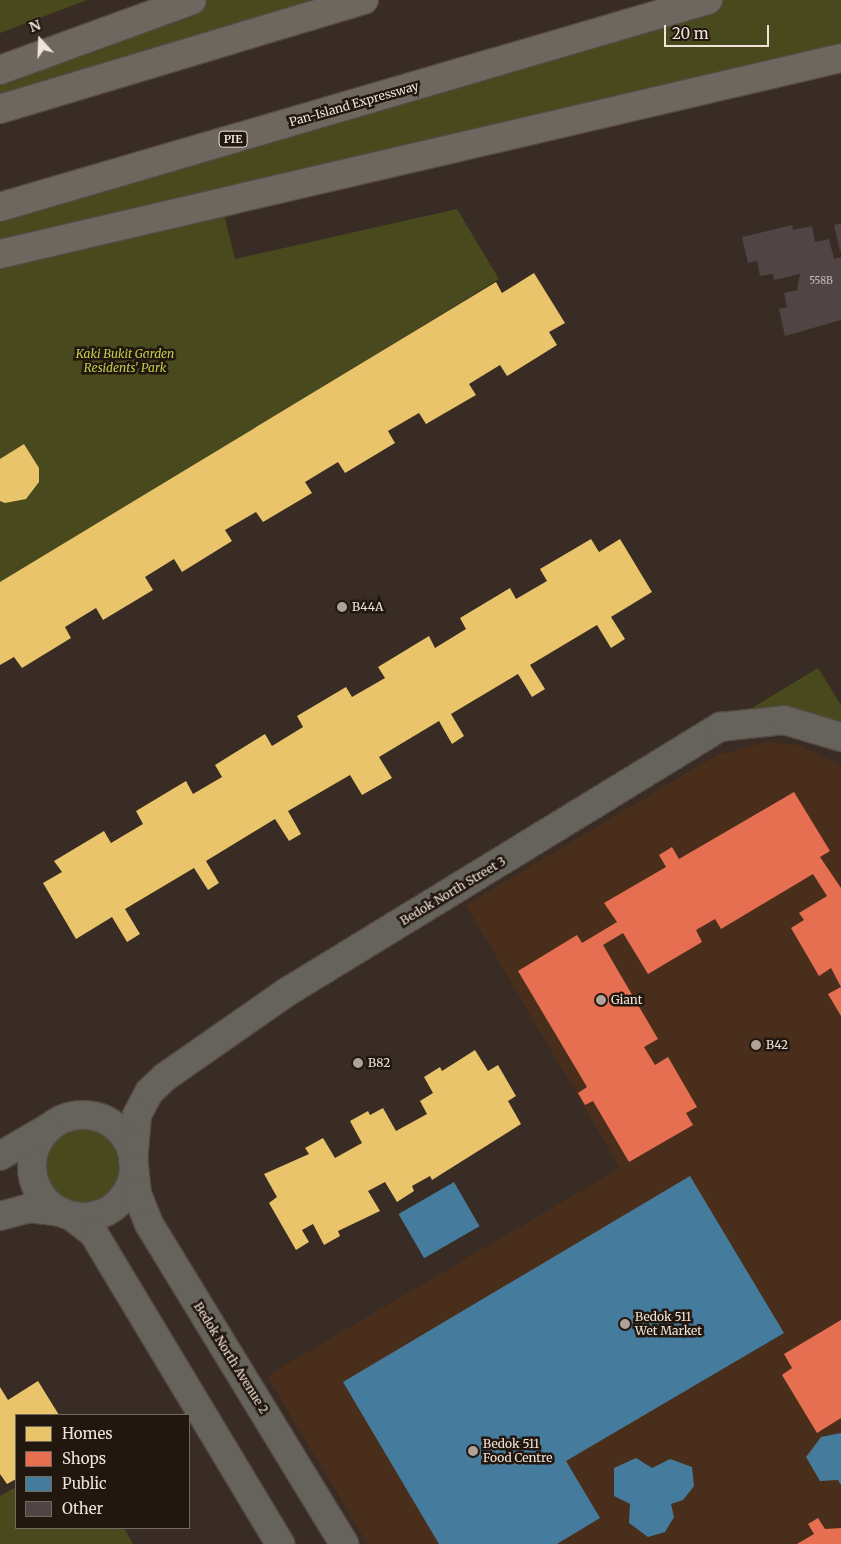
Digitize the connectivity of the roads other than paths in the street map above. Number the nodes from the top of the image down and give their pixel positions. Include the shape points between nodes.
1 (192, 0) edge
2 (364, 0) edge
3 (708, 0) edge
4 (841, 58) edge
5 (0, 70) edge
6 (0, 109) edge
7 (0, 207) edge
8 (0, 254) edge
9 (841, 737) edge
10 (57, 1122) junction
11 (0, 1156) edge
12 (134, 1164) junction
13 (68, 1214) junction
14 (0, 1216) edge
15 (280, 1544) edge
16 (344, 1544) edge

1 - 5 highway
2 - 6 highway
3 - 7 highway, Pan-Island Expressway / PIE
4 - 8 highway
9 - 12 street, Bedok North Street 3 via 784,720 746,721 720,727 287,992 165,1077 149,1092 137,1115
10 - 11 street
10 - 12 street via 82,1115 108,1121 126,1139
10 - 13 street via 37,1144 33,1175 44,1198
12 - 13 street via 128,1189 113,1207 86,1216
12 - 16 street, Bedok North Avenue 2 via 137,1194 149,1224
13 - 14 street via 29,1208
13 - 15 street via 94,1234

